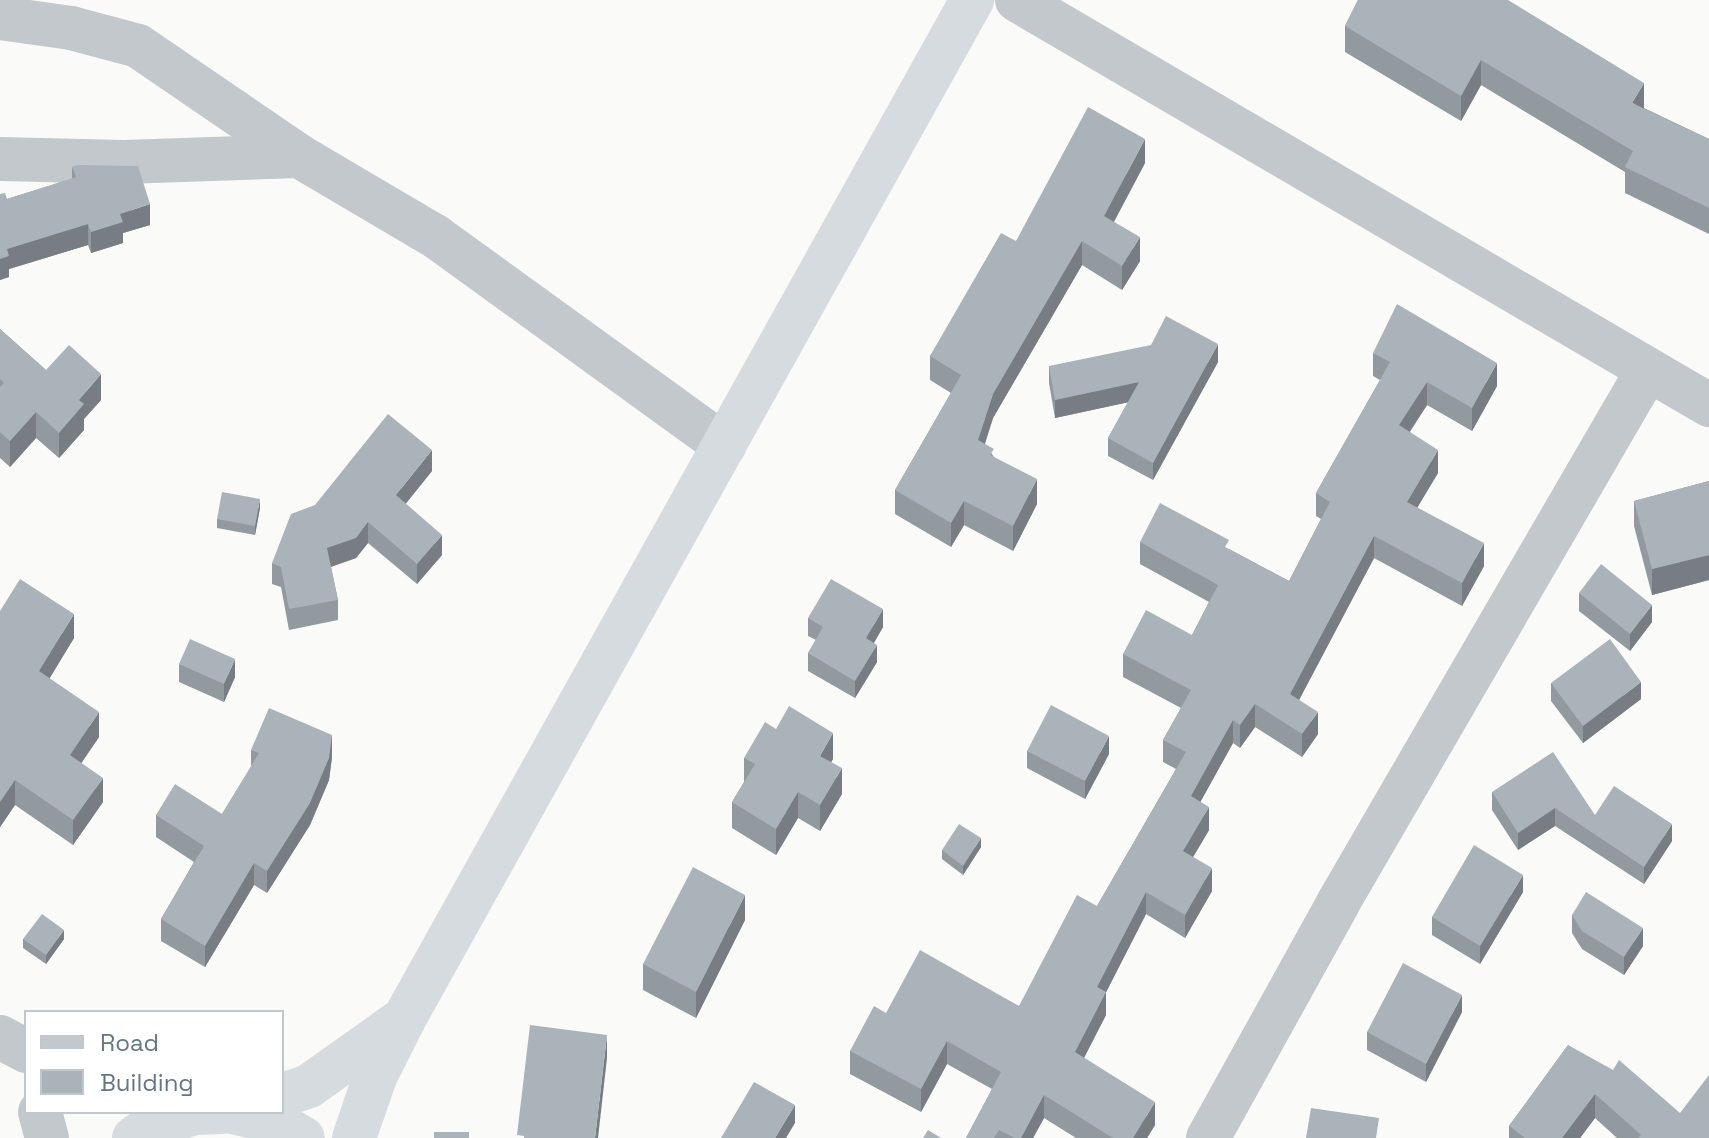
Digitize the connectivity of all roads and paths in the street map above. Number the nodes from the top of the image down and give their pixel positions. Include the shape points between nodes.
1 (972, 0) edge
2 (1017, 0) edge
3 (0, 18) edge
4 (299, 156) junction
5 (0, 159) edge
6 (1647, 371) junction
7 (1709, 405) edge
8 (724, 445) junction
9 (404, 1019) junction
10 (284, 1094) edge
11 (41, 1114) edge
12 (187, 1114) edge
13 (241, 1114) edge
14 (47, 1138) edge
15 (134, 1138) edge
16 (303, 1138) edge
17 (354, 1138) edge
18 (1208, 1138) edge

1 - 8 highway
2 - 6 street
3 - 4 street via 71,28 138,46
4 - 5 street via 124,162
4 - 8 street via 435,236
6 - 7 street
6 - 18 street
8 - 9 highway
9 - 10 highway via 309,1086
9 - 17 highway via 375,1077
11 - 14 street
12 - 15 highway
13 - 16 highway via 275,1122

